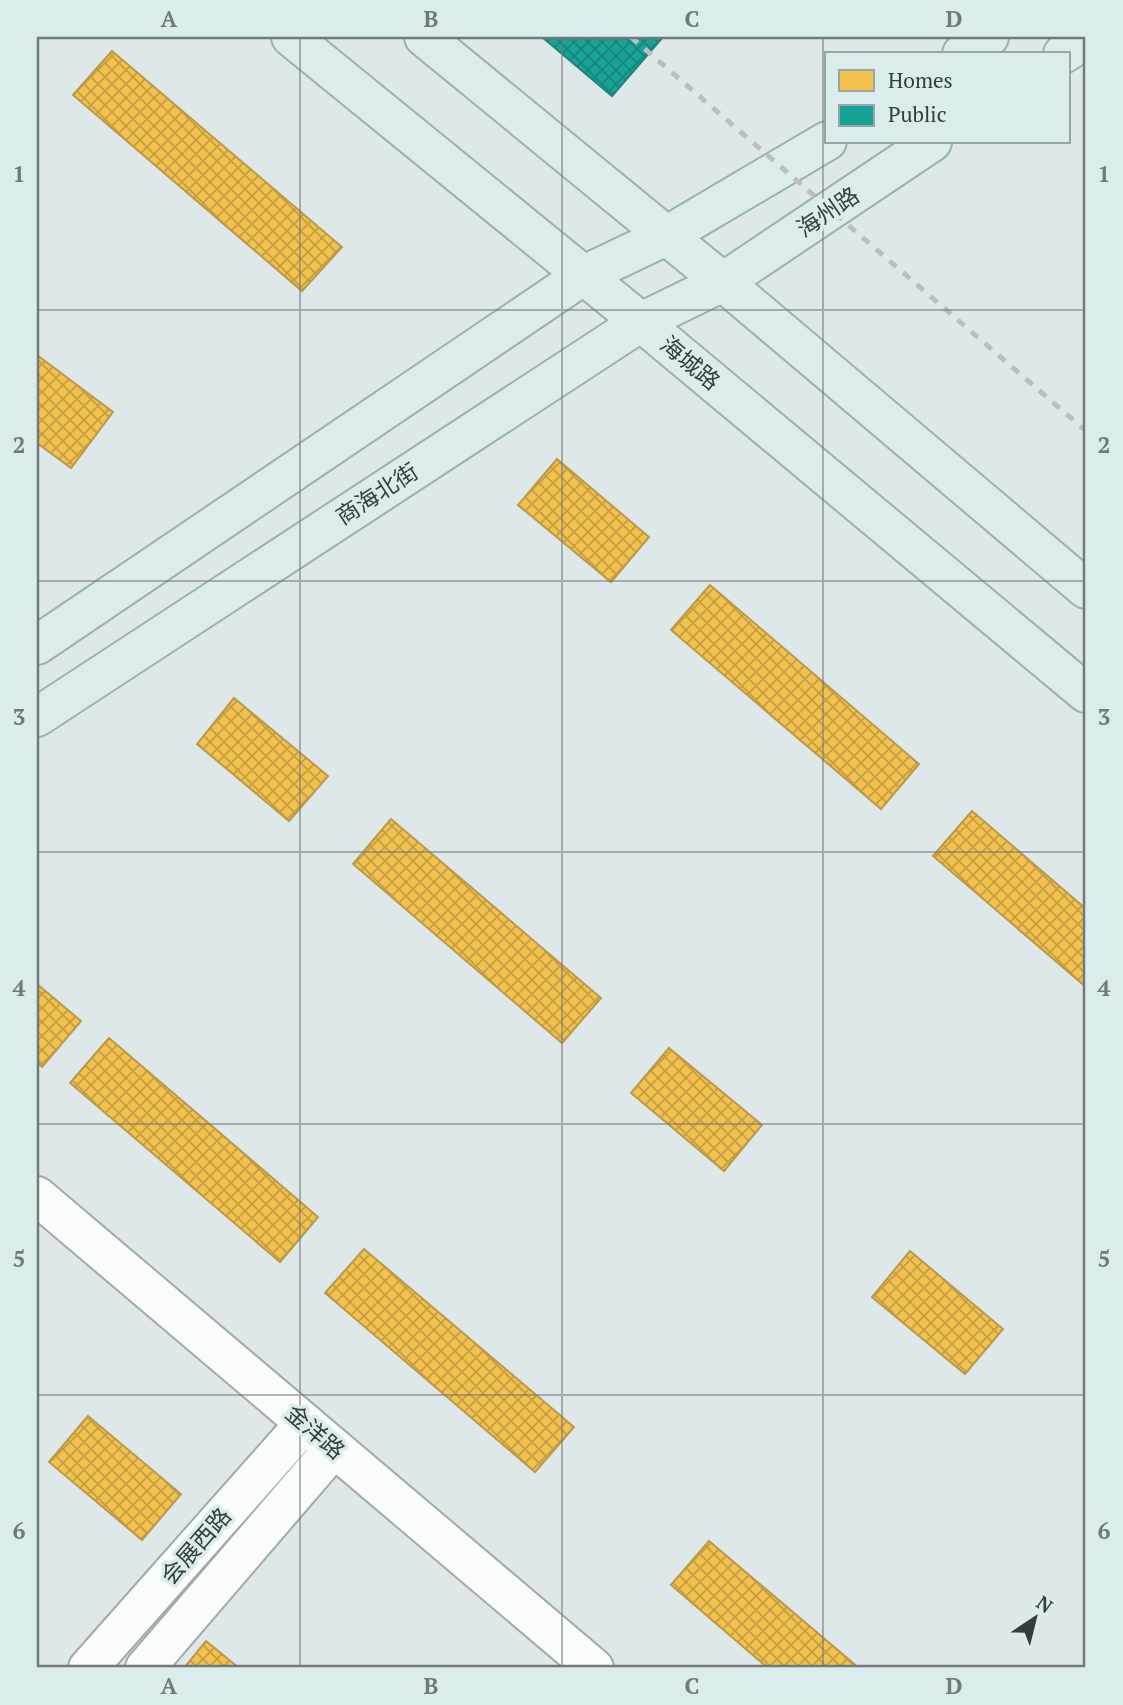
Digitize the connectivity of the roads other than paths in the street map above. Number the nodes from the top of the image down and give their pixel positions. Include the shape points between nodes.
1 (291, 37) edge
2 (424, 37) edge
3 (989, 37) edge
4 (1086, 39) edge
5 (965, 52) edge
6 (1066, 52) edge
7 (825, 142) edge
8 (929, 144) edge
9 (666, 236) junction
10 (584, 275) junction
11 (723, 282) junction
12 (641, 321) junction
13 (1086, 589) edge
14 (37, 645) edge
15 (1086, 693) edge
16 (37, 717) edge
17 (37, 1196) edge
18 (305, 1423) junction
19 (334, 1448) junction
20 (88, 1668) edge
21 (145, 1668) edge
22 (594, 1668) edge

1 - 10 main road, 海城路
2 - 9 main road
3 - 5 main road
4 - 6 main road
7 - 9 main road
8 - 11 main road, 海州路
9 - 10 main road
9 - 11 main road
10 - 12 main road, 海城路
10 - 14 main road
11 - 12 main road, 商海北街
11 - 13 main road
12 - 15 main road, 海城路
12 - 16 main road, 商海北街
17 - 18 street, 金洋路
18 - 19 street, 金洋路
18 - 20 street, 会展西路
19 - 21 street, 会展西路
19 - 22 street, 金洋路

